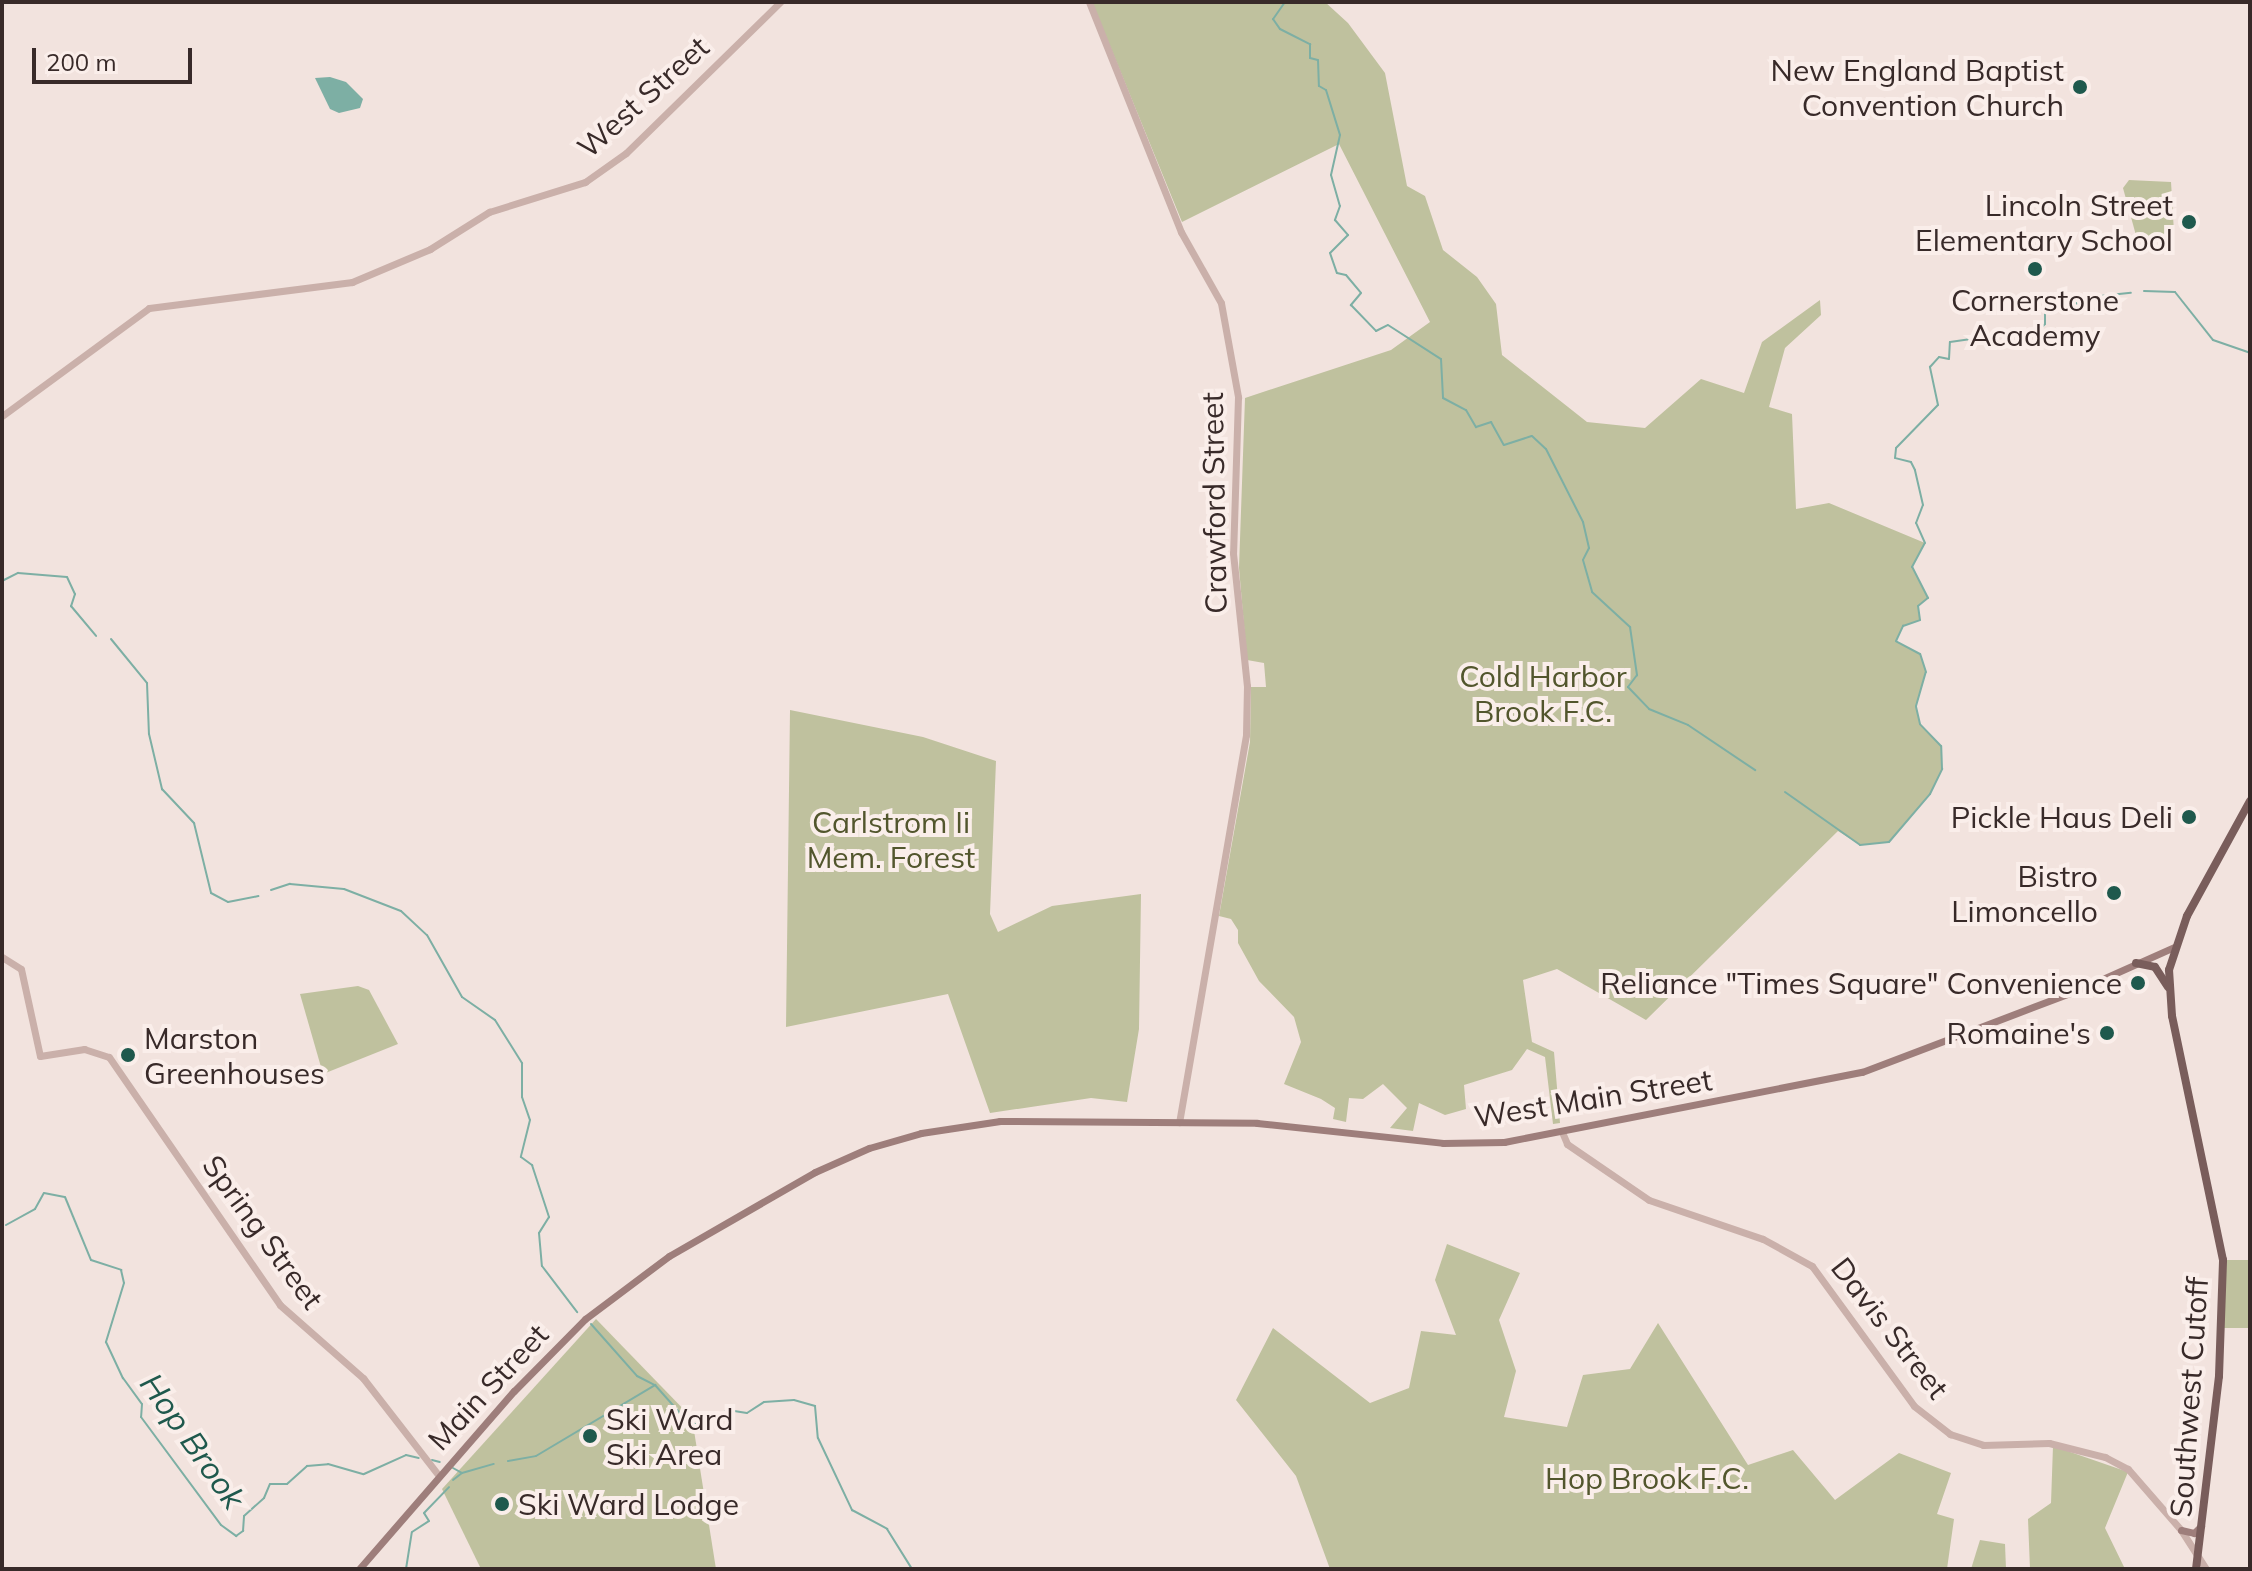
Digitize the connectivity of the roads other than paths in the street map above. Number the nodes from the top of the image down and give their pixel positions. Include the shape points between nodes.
1 (780, 2) edge
2 (1089, 2) edge
3 (2, 416) edge
4 (2250, 801) edge
5 (2174, 947) junction
6 (2, 957) edge
7 (2136, 963) junction
8 (2168, 987) junction
9 (1179, 1122) junction
10 (1562, 1132) junction
11 (669, 1256) joint
12 (439, 1476) junction
13 (2204, 1520) junction
14 (2181, 1530) junction
15 (2199, 1557) junction
16 (359, 1569) edge
17 (2196, 1569) edge
18 (2206, 1569) edge

1 - 3 street, West Street via 626,153 585,182 489,212 430,249 367,277 324,288 141,311
2 - 9 street, Crawford Street via 1181,232 1221,303 1238,397 1234,573 1247,686 1246,735
4 - 5 main road
5 - 7 main road, West Main Street
5 - 8 main road, Southwest Cutoff
6 - 12 street, Spring Street via 21,969 40,1056 84,1049 109,1057 280,1305 363,1378
7 - 8 main road via 2155,967
7 - 10 main road, West Main Street via 1862,1072
8 - 13 main road, Southwest Cutoff via 2223,1260 2223,1328
9 - 10 main road, West Main Street via 1300,1125 1471,1144
9 - 11 main road, West Main Street via 1000,1121 907,1137 829,1165
10 - 14 street, Davis Street via 1575,1150 1649,1200 1802,1258 1872,1343 1914,1406 1950,1434 1983,1445 2037,1441 2105,1457 2135,1474
11 - 12 main road, Main Street via 585,1319
12 - 16 main road, Main Street
13 - 14 main road via 2194,1533
13 - 15 main road, Southwest Cutoff
14 - 15 street, Davis Street
15 - 17 main road, Southwest Cutoff
15 - 18 street, Davis Street

